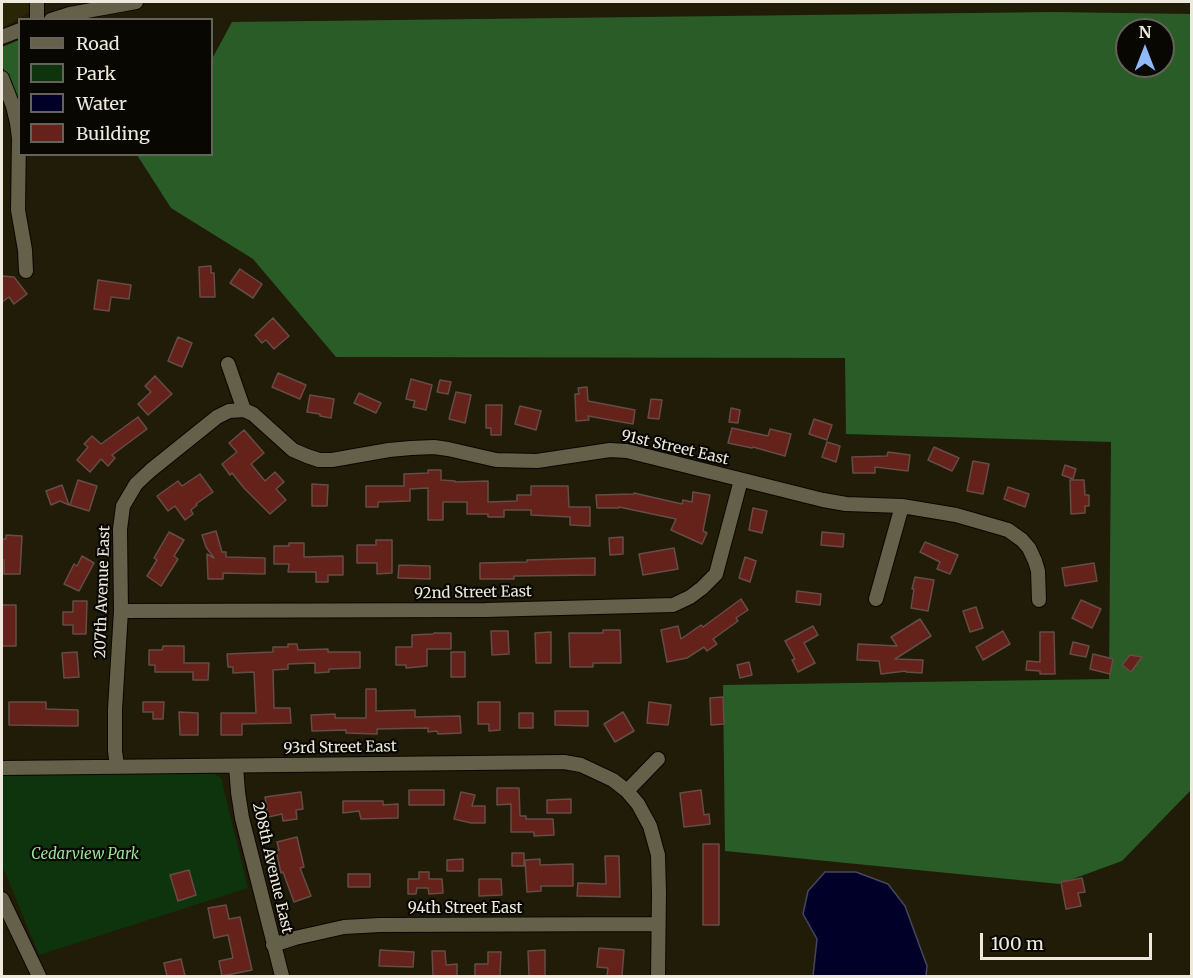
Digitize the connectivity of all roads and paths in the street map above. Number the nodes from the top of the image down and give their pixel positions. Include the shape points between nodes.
1 (37, 2) edge
2 (136, 2) edge
3 (36, 18) edge
4 (58, 18) edge
5 (18, 31) edge
6 (2, 37) edge
7 (2, 78) edge
8 (18, 130) edge
9 (19, 156) edge
10 (26, 271) dead end
11 (228, 364) dead end
12 (244, 410) junction
13 (741, 480) junction
14 (902, 506) junction
15 (876, 599) dead end
16 (1039, 600) dead end
17 (122, 611) junction
18 (658, 759) dead end
19 (117, 766) junction
20 (236, 766) junction
21 (2, 768) edge
22 (627, 791) junction
23 (2, 899) edge
24 (658, 924) junction
25 (273, 945) junction
26 (39, 976) edge
27 (282, 976) edge
28 (658, 976) edge

1 - 3 street
2 - 4 street
5 - 6 street
7 - 8 street
9 - 10 street via 18,210
11 - 12 street
12 - 13 street, 91st Street East via 293,450 319,460 434,447 496,460 526,461 610,450
12 - 17 street, 207th Avenue East via 217,417 151,470 130,493 123,506 120,529
13 - 14 street, 91st Street East via 846,504
13 - 17 street, 92nd Street East via 716,574 690,597 672,605
14 - 15 street
14 - 16 street, 91st Street East via 956,515 1008,530 1029,548 1035,561
17 - 19 street, 207th Avenue East
18 - 22 street
19 - 20 street, 93rd Street East
19 - 21 street, 93rd Street East
20 - 22 street, 93rd Street East via 564,762 581,765
20 - 25 street, 208th Avenue East via 242,818
22 - 24 street via 645,815 658,855
23 - 26 street
24 - 25 street, 94th Street East via 380,925 344,927
24 - 28 street
25 - 27 street, 208th Avenue East

